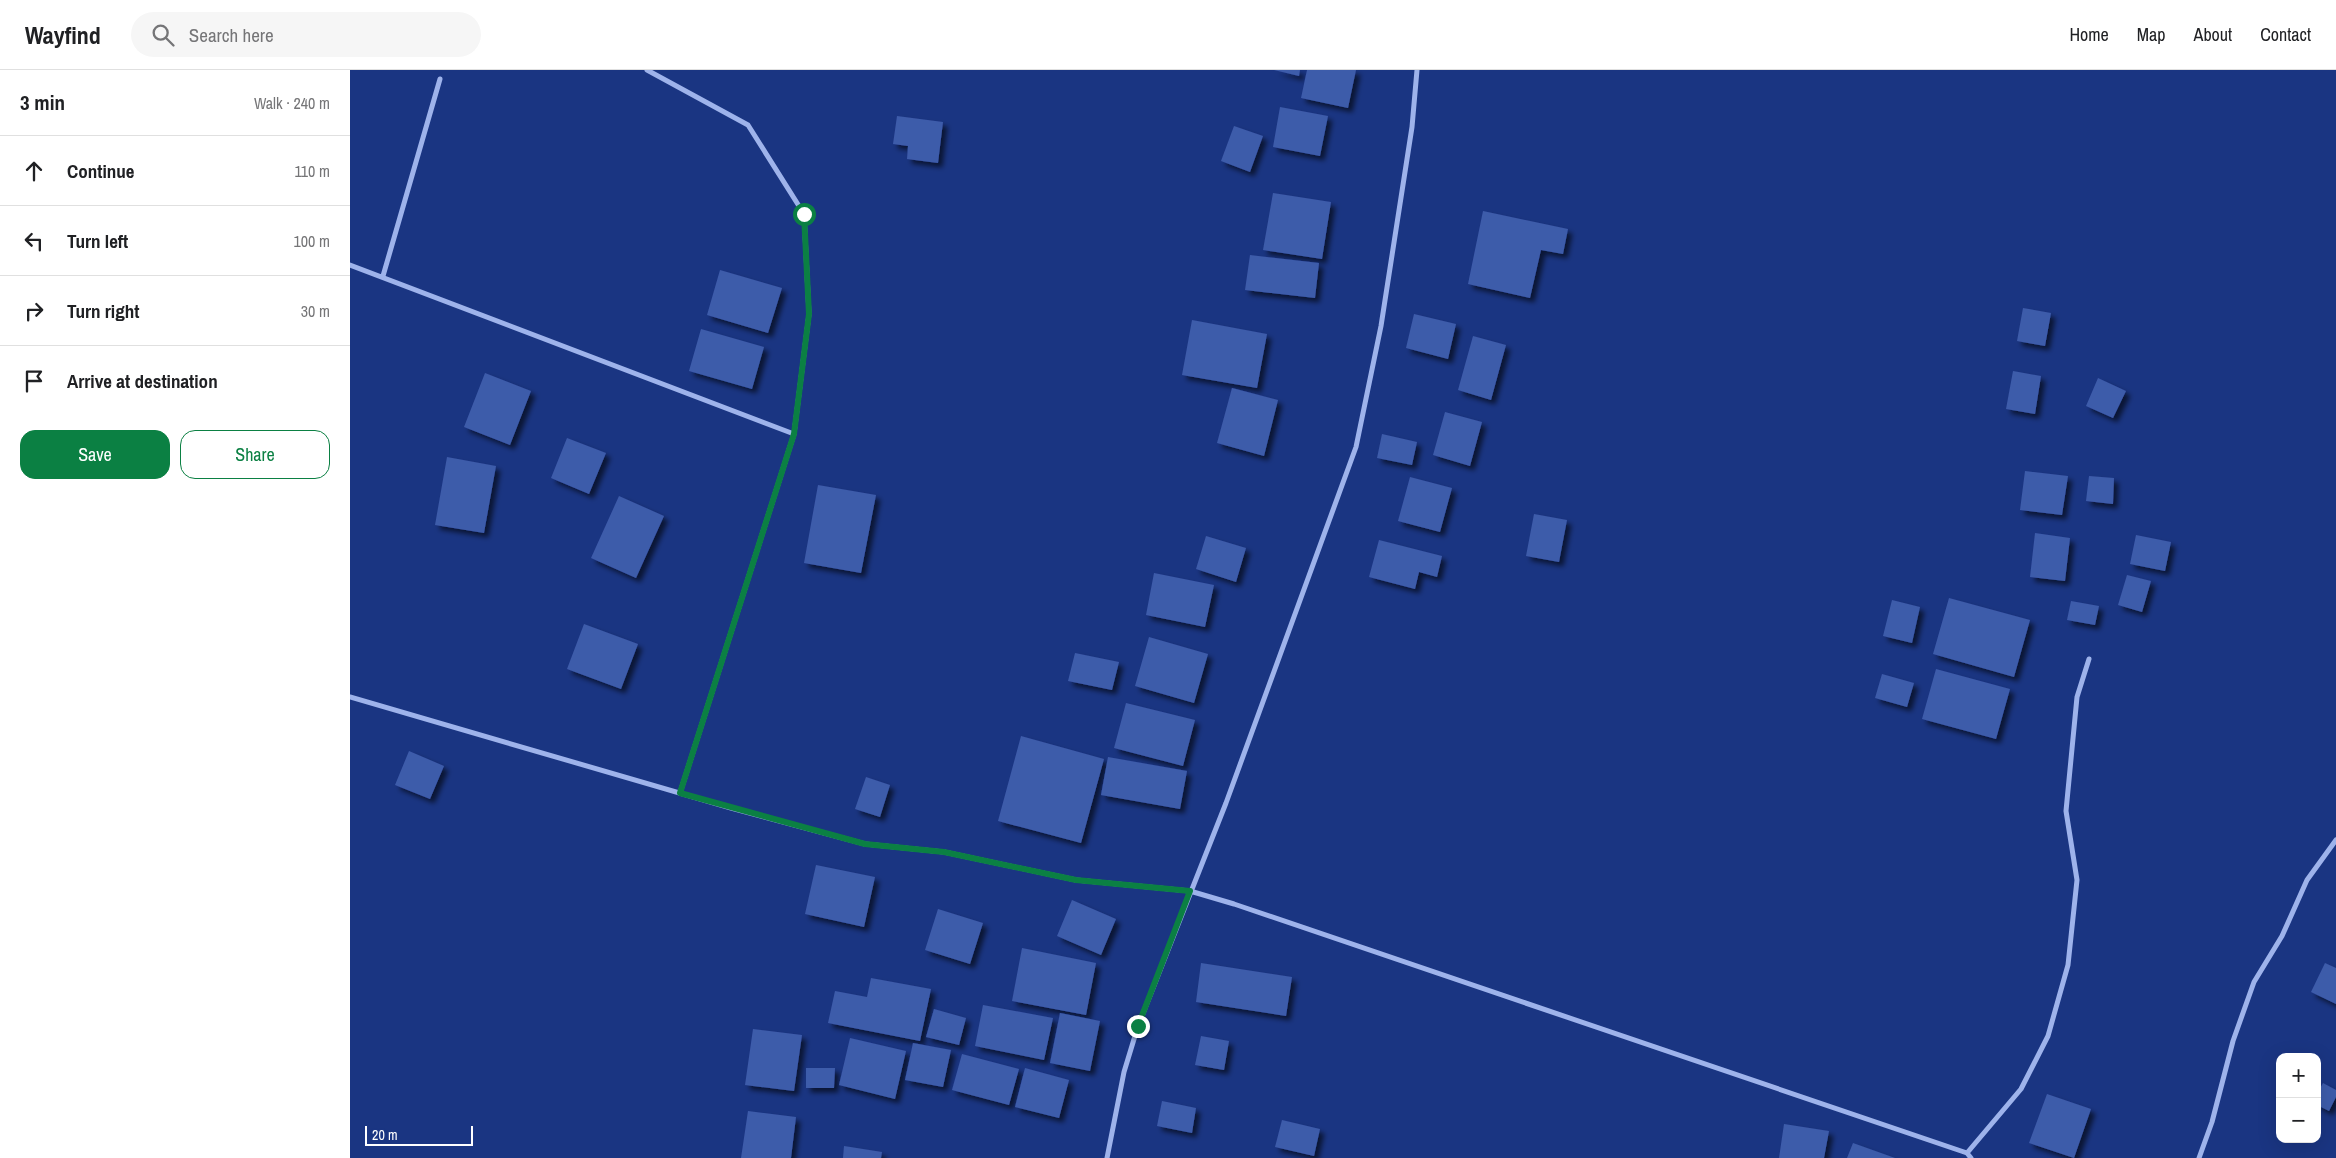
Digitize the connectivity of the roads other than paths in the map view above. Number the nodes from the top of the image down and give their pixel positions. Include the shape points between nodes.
1 (647, 70) edge
2 (1417, 70) edge
3 (440, 79) dead end
4 (350, 265) edge
5 (383, 276) junction
6 (794, 434) junction
7 (2089, 658) dead end
8 (350, 697) edge
9 (680, 793) junction
10 (2336, 840) edge
11 (1190, 891) junction
12 (1967, 1153) junction
13 (1107, 1158) edge
14 (1971, 1158) edge
15 (2199, 1158) edge

1 - 6 street via 748,126 804,214 809,314
2 - 11 street via 1412,127 1381,326 1356,447 1226,803
3 - 5 street
4 - 5 street
5 - 6 street
6 - 9 street
7 - 12 street via 2077,696 2066,810 2077,880 2068,965 2048,1036 2021,1089
8 - 9 street
9 - 11 street via 865,844 944,852 1076,880
10 - 15 street via 2307,880 2282,936 2254,982
11 - 12 street
11 - 13 street via 1138,1026 1124,1072
12 - 14 street

